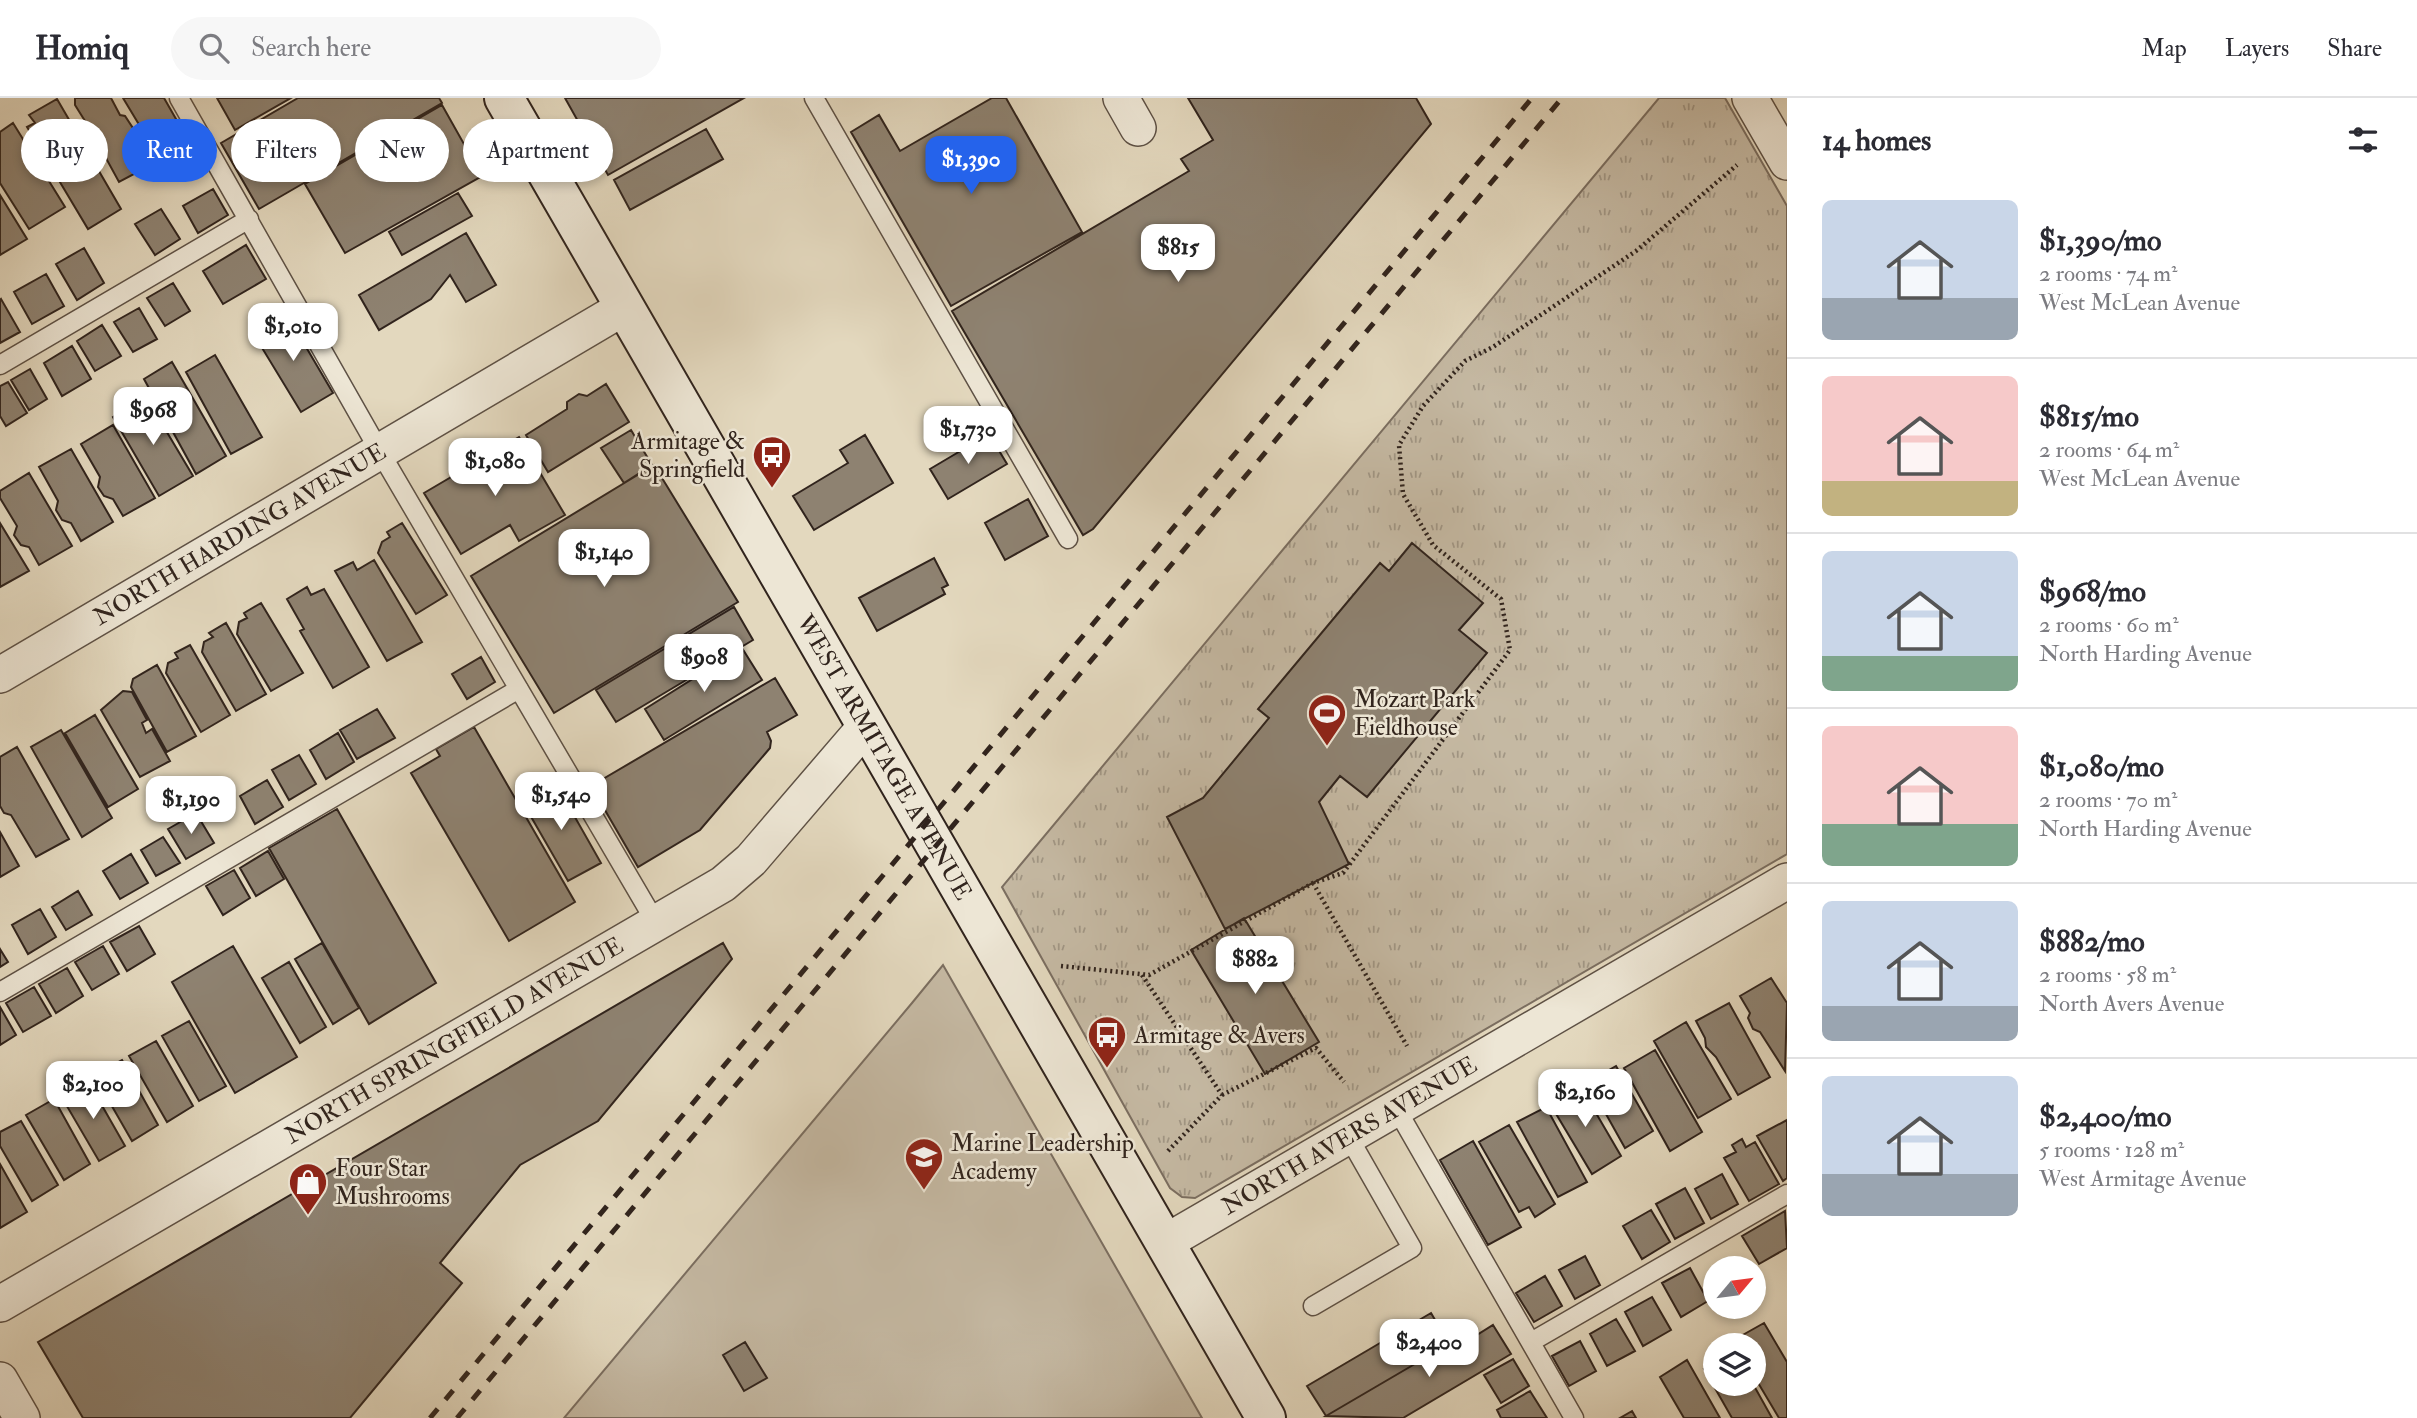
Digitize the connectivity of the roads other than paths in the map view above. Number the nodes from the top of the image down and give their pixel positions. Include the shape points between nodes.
1 (178, 98) edge
2 (504, 98) edge
3 (814, 98) edge
4 (1121, 98) edge
5 (1750, 98) edge
6 (1138, 128) dead end
7 (1787, 162) edge
8 (249, 219) junction
9 (625, 307) junction
10 (0, 365) edge
11 (380, 452) junction
12 (1068, 539) dead end
13 (0, 675) edge
14 (519, 689) junction
15 (866, 726) junction
16 (1787, 881) edge
17 (656, 923) junction
18 (0, 992) edge
19 (1396, 1108) junction
20 (1348, 1136) junction
21 (1787, 1194) edge
22 (1166, 1242) junction
23 (0, 1304) edge
24 (1314, 1306) dead end
25 (1531, 1342) junction
26 (0, 1380) edge
27 (22, 1418) edge
28 (1266, 1418) edge
29 (1574, 1418) edge

1 - 8 lane
2 - 9 main road, WEST ARMITAGE AVENUE
3 - 12 lane
4 - 6 street
5 - 7 street
8 - 10 lane
8 - 11 lane
9 - 11 street, NORTH HARDING AVENUE
9 - 15 main road, WEST ARMITAGE AVENUE
11 - 13 street, NORTH HARDING AVENUE
11 - 14 lane
14 - 17 lane
14 - 18 lane
15 - 17 street, NORTH SPRINGFIELD AVENUE via 751,860 723,884
15 - 22 main road, WEST ARMITAGE AVENUE
16 - 19 street, NORTH AVERS AVENUE
17 - 23 street, NORTH SPRINGFIELD AVENUE
19 - 20 street, NORTH AVERS AVENUE
19 - 25 lane
20 - 22 street, NORTH AVERS AVENUE
20 - 24 lane via 1412,1248
21 - 25 lane
22 - 28 main road, WEST ARMITAGE AVENUE
25 - 29 lane
26 - 27 street

